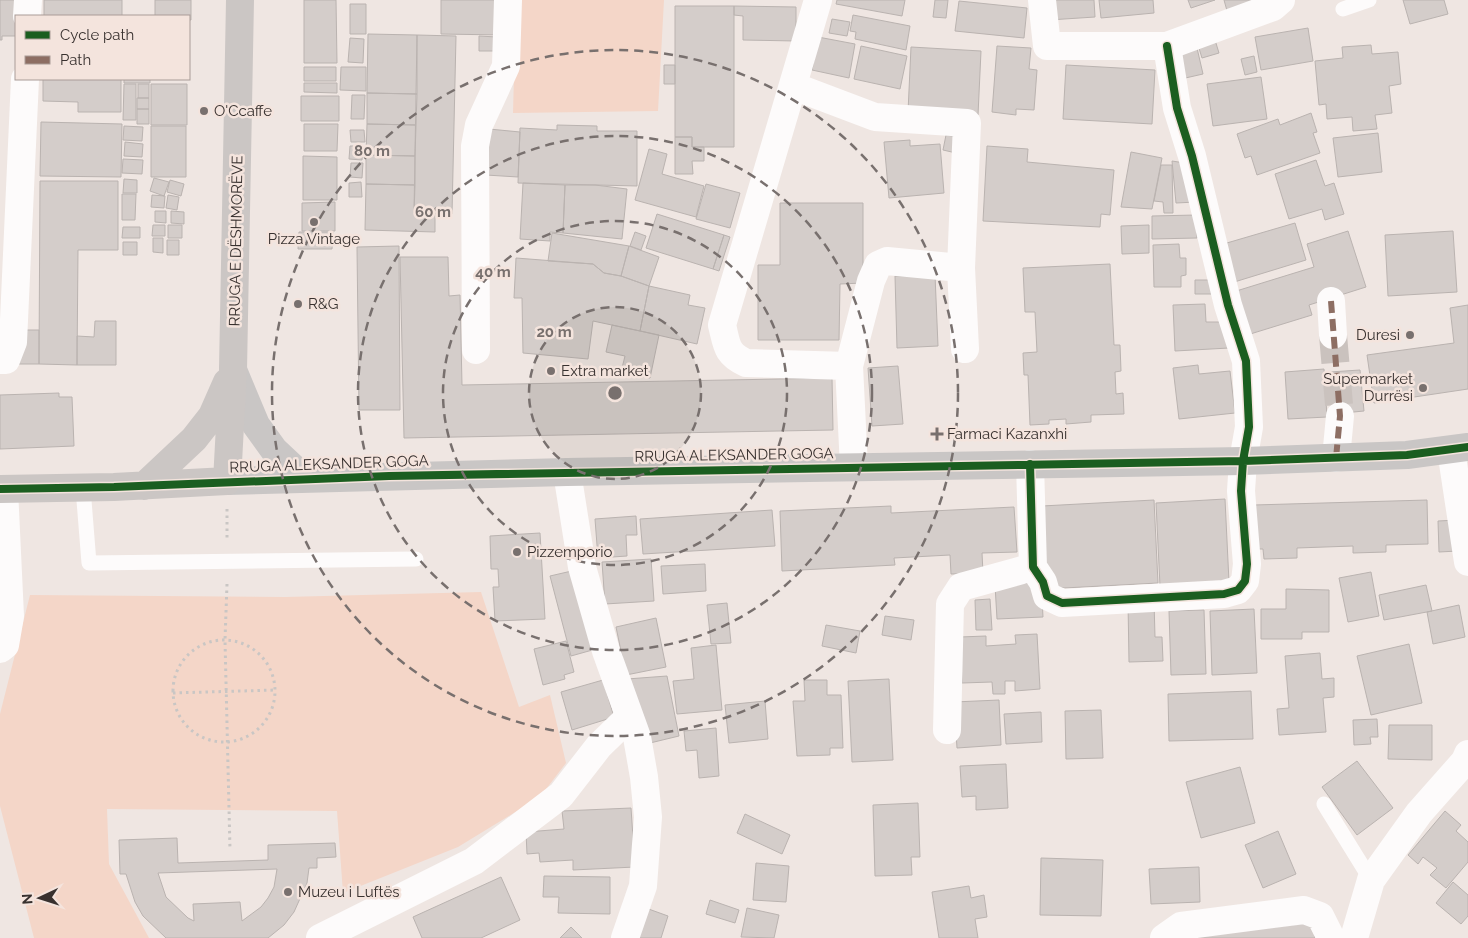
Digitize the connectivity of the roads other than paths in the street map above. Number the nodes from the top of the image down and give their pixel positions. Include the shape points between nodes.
1 (28, 0) edge
2 (240, 0) edge
3 (508, 0) edge
4 (818, 0) edge
5 (1042, 0) edge
6 (1281, 0) edge
7 (1369, 0) edge
8 (1343, 9) dead end
9 (27, 15) edge
10 (1167, 46) junction
11 (25, 80) edge
12 (793, 86) junction
13 (961, 268) junction
14 (1331, 301) dead end
15 (1333, 335) tunnel mouth
16 (965, 349) dead end
17 (476, 350) dead end
18 (0, 360) edge
19 (849, 366) junction
20 (233, 370) junction
21 (1340, 416) tunnel mouth
22 (1460, 448) edge
23 (1336, 458) junction
24 (1243, 461) junction
25 (1030, 464) junction
26 (854, 467) junction
27 (567, 472) junction
28 (305, 479) junction
29 (227, 481) junction
30 (144, 486) junction
31 (84, 488) junction
32 (2, 489) edge
33 (416, 559) dead end
34 (1468, 562) edge
35 (1033, 567) junction
36 (0, 649) edge
37 (629, 717) junction
38 (947, 730) dead end
39 (1468, 754) edge
40 (1324, 804) dead end
41 (1371, 880) junction
42 (320, 938) edge
43 (625, 938) edge
44 (1164, 938) edge
45 (1332, 938) edge
46 (1354, 938) edge

1 - 9 street
2 - 20 main road, RRUGA E DËSHMORËVE
3 - 17 street via 506,66 480,125 475,146
4 - 12 street
5 - 10 street via 1047,46
6 - 10 street via 1273,7
7 - 8 lane
10 - 24 street via 1177,108 1228,305 1246,361 1249,427
11 - 18 street via 13,342 6,360
12 - 13 street via 875,117 968,123
12 - 19 street via 722,325 733,357 746,363
13 - 16 street
13 - 19 street via 887,261 878,265
14 - 15 street
19 - 26 street
20 - 28 main road via 256,425 274,450
20 - 29 main road, RRUGA E DËSHMORËVE
20 - 30 main road via 212,416 194,439
21 - 23 street
22 - 23 main road, RRUGA ALEKSANDER GOGA via 1407,455
22 - 34 street
23 - 24 main road, RRUGA ALEKSANDER GOGA
24 - 25 main road, RRUGA ALEKSANDER GOGA
24 - 35 street via 1241,491 1247,564 1245,581 1238,590 1224,594 1062,603 1047,596
25 - 26 main road, RRUGA ALEKSANDER GOGA
25 - 35 street
26 - 27 main road, RRUGA ALEKSANDER GOGA
27 - 28 main road, RRUGA ALEKSANDER GOGA
27 - 37 street via 582,567
28 - 29 main road, RRUGA ALEKSANDER GOGA
29 - 30 main road, RRUGA ALEKSANDER GOGA
30 - 31 main road, RRUGA ALEKSANDER GOGA
31 - 32 main road, RRUGA ALEKSANDER GOGA
31 - 33 lane via 89,563
32 - 36 street via 10,616 5,645
35 - 38 street via 961,587 954,594 950,604
37 - 42 street via 599,746 561,795 474,861
37 - 43 street via 637,737 648,817 642,886
39 - 41 street via 1419,813
40 - 41 lane
41 - 46 street
44 - 45 street via 1181,926 1304,910 1320,916

